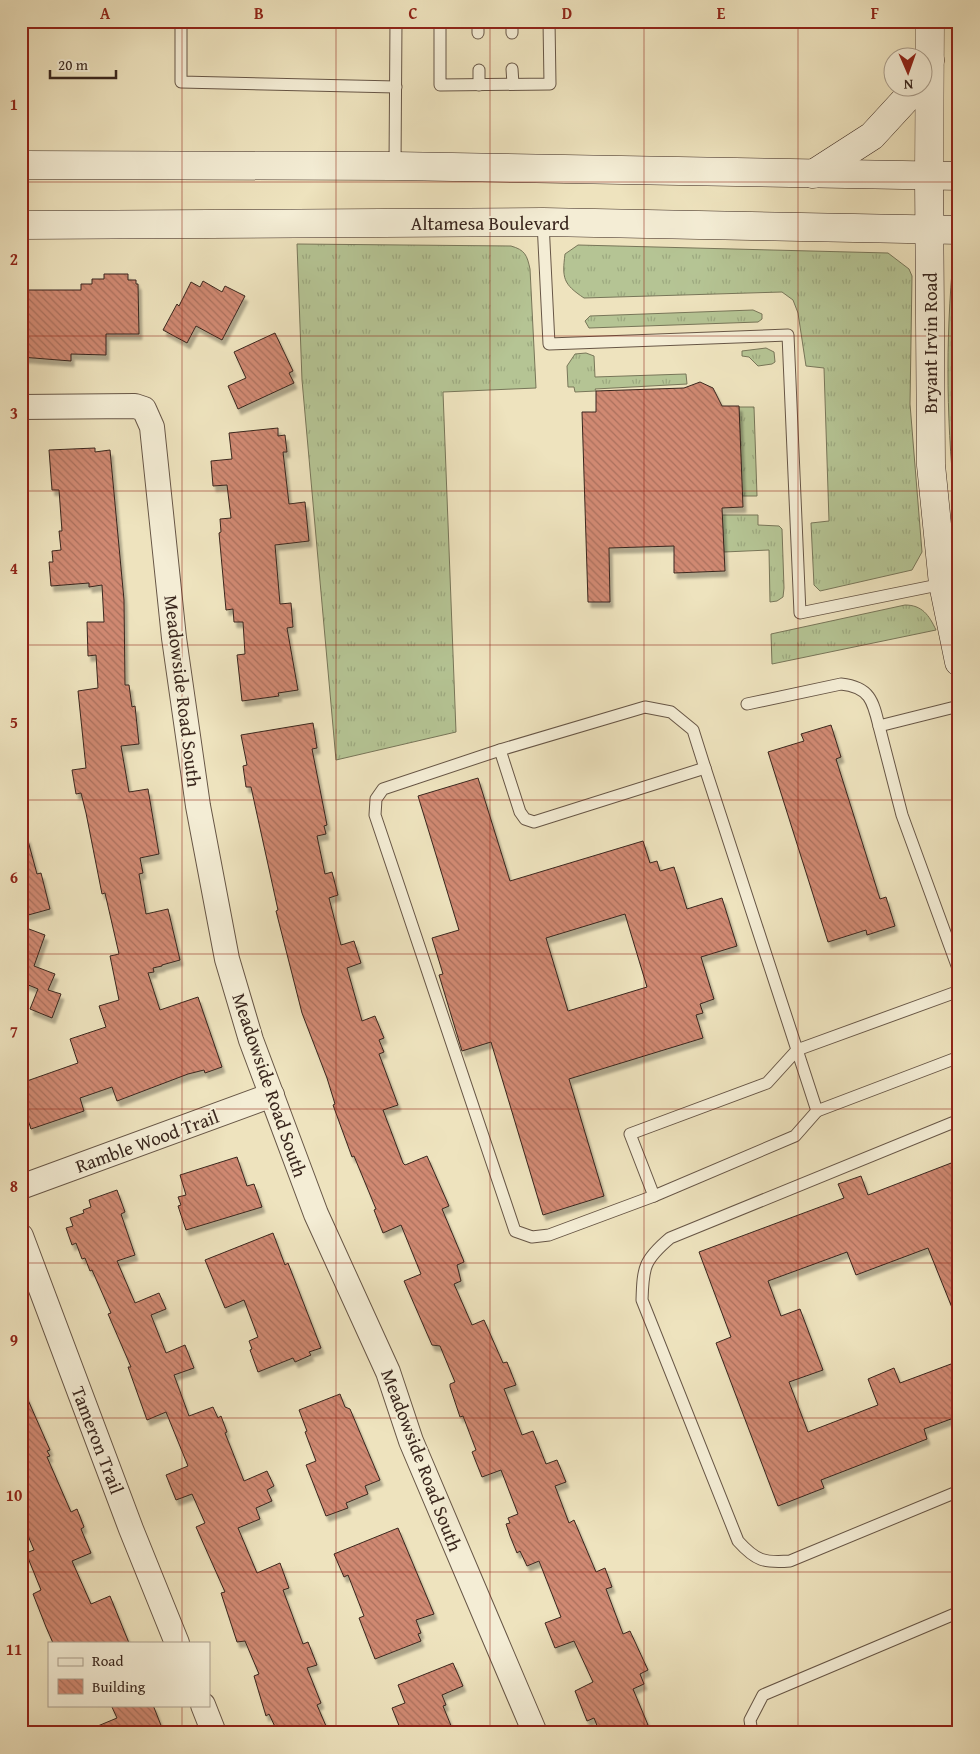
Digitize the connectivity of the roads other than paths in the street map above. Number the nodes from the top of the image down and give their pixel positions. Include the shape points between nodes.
1 (181, 21) edge
2 (396, 21) edge
3 (440, 21) edge
4 (512, 21) edge
5 (549, 21) edge
6 (930, 21) edge
7 (512, 33) dead end
8 (928, 48) edge
9 (479, 70) dead end
10 (512, 70) dead end
11 (512, 84) junction
12 (478, 85) junction
13 (396, 87) junction
14 (904, 98) edge
15 (927, 98) edge
16 (21, 165) edge
17 (395, 166) junction
18 (813, 174) junction
19 (929, 176) junction
20 (959, 176) edge
21 (543, 222) junction
22 (21, 225) edge
23 (959, 230) edge
24 (929, 231) junction
25 (21, 407) edge
26 (943, 584) junction
27 (959, 662) edge
28 (747, 704) dead end
29 (959, 706) edge
30 (879, 726) junction
31 (500, 750) junction
32 (705, 768) junction
33 (959, 971) edge
34 (959, 991) edge
35 (797, 1050) junction
36 (959, 1057) edge
37 (272, 1095) junction
38 (817, 1111) junction
39 (959, 1120) edge
40 (21, 1187) edge
41 (654, 1196) junction
42 (21, 1236) edge
43 (959, 1491) edge
44 (959, 1617) edge
45 (177, 1642) edge
46 (203, 1706) edge
47 (214, 1733) edge
48 (535, 1733) edge
49 (752, 1733) edge

1 - 13 lane via 181,82
2 - 13 lane
3 - 12 lane via 440,85
4 - 7 lane
5 - 11 lane via 550,84
6 - 8 main road, Bryant Irvin Road
9 - 12 lane
10 - 11 lane
11 - 12 lane
13 - 17 lane
14 - 18 main road via 872,136
15 - 19 main road, Bryant Irvin Road
16 - 17 main road
17 - 18 main road
18 - 19 main road
19 - 20 main road
19 - 24 main road, Bryant Irvin Road
21 - 22 main road, Altamesa Boulevard
21 - 24 main road, Altamesa Boulevard
21 - 26 lane via 549,344 788,335 800,613
23 - 24 main road, Altamesa Boulevard
24 - 26 main road, Bryant Irvin Road via 931,456
25 - 37 street, Meadowside Road South via 135,406 144,409 152,427 174,638 198,806 227,959 251,1040
26 - 27 main road, Bryant Irvin Road
28 - 30 lane via 849,685 857,687 870,698
29 - 30 lane
30 - 33 lane via 902,815
31 - 32 lane via 645,707 671,712 693,730
31 - 32 lane via 520,812 525,819 534,822
31 - 41 lane via 383,789 376,799 375,816 515,1231 532,1237 549,1235
32 - 35 lane
34 - 35 lane
35 - 38 lane
35 - 41 lane via 767,1083 630,1134
36 - 38 lane
37 - 40 street, Ramble Wood Trail
37 - 48 street, Meadowside Road South via 316,1214 388,1372 411,1441
38 - 41 lane via 795,1136
39 - 43 lane via 670,1238 651,1254 643,1273 642,1300 738,1541 752,1557 771,1563 790,1560
42 - 45 street, Tameron Trail
44 - 49 lane via 956,1612 763,1695 750,1720
46 - 47 street

